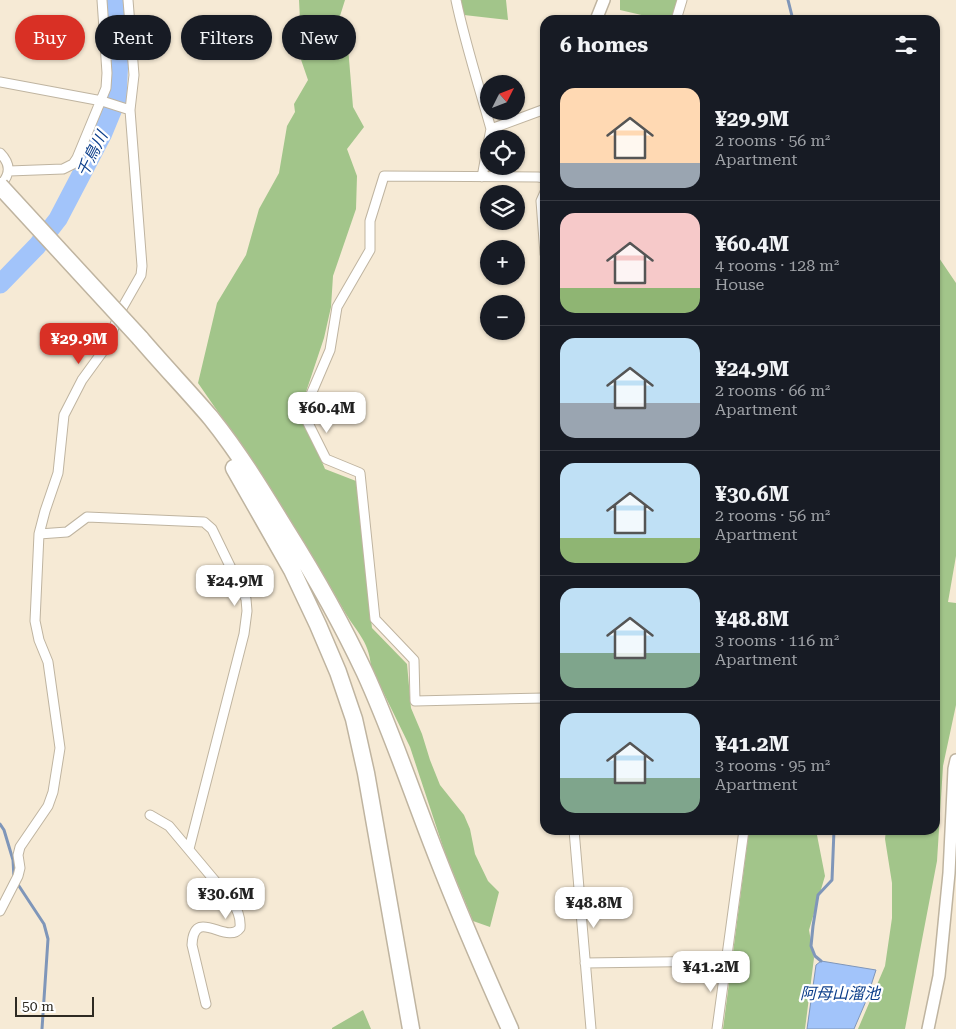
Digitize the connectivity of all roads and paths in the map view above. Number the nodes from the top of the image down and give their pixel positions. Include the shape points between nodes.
1 (102, 0) edge
2 (128, 0) edge
3 (456, 0) edge
4 (604, 0) edge
5 (682, 0) edge
6 (598, 15) edge
7 (678, 15) edge
8 (0, 82) edge
9 (104, 101) junction
10 (127, 110) junction
11 (540, 111) edge
12 (491, 129) joint
13 (0, 153) edge
14 (9, 171) junction
15 (482, 177) joint
16 (540, 177) edge
17 (0, 186) edge
18 (173, 377) junction
19 (39, 534) junction
20 (540, 698) edge
21 (956, 760) edge
22 (150, 815) dead end
23 (574, 835) edge
24 (743, 835) edge
25 (189, 849) junction
26 (952, 873) edge
27 (0, 912) edge
28 (728, 961) junction
29 (586, 963) junction
30 (206, 1004) dead end
31 (411, 1029) edge
32 (510, 1029) edge
33 (591, 1029) edge
34 (717, 1029) edge
35 (928, 1029) edge

1 - 9 street via 107,73
2 - 10 street via 134,75
3 - 12 street via 462,32
4 - 6 street
5 - 7 street
8 - 9 street
9 - 10 street
9 - 14 street via 73,164 63,169
10 - 19 street via 141,275 121,310 106,347 82,380 64,415 58,474
11 - 12 street
13 - 14 street
14 - 17 street
15 - 16 street
15 - 20 street via 384,176 370,221 370,250 337,308 330,350 303,413 326,459 360,473 374,619 414,660 415,701
17 - 18 highway, bridge
18 - 31 highway via 238,473 265,521 296,578 338,672 354,719 366,773
18 - 32 highway via 240,458 297,547 334,613 391,731 435,853
19 - 25 street via 68,532 87,517 204,522 212,529 246,599 244,634
19 - 27 street via 35,621 48,662 60,748 48,806 20,847 18,876
21 - 26 street
22 - 25 street via 169,826
23 - 29 street
24 - 28 street
25 - 30 street via 231,900 241,921 234,934 203,926 192,938
26 - 35 street via 939,976
28 - 29 street
28 - 34 street
29 - 33 street

